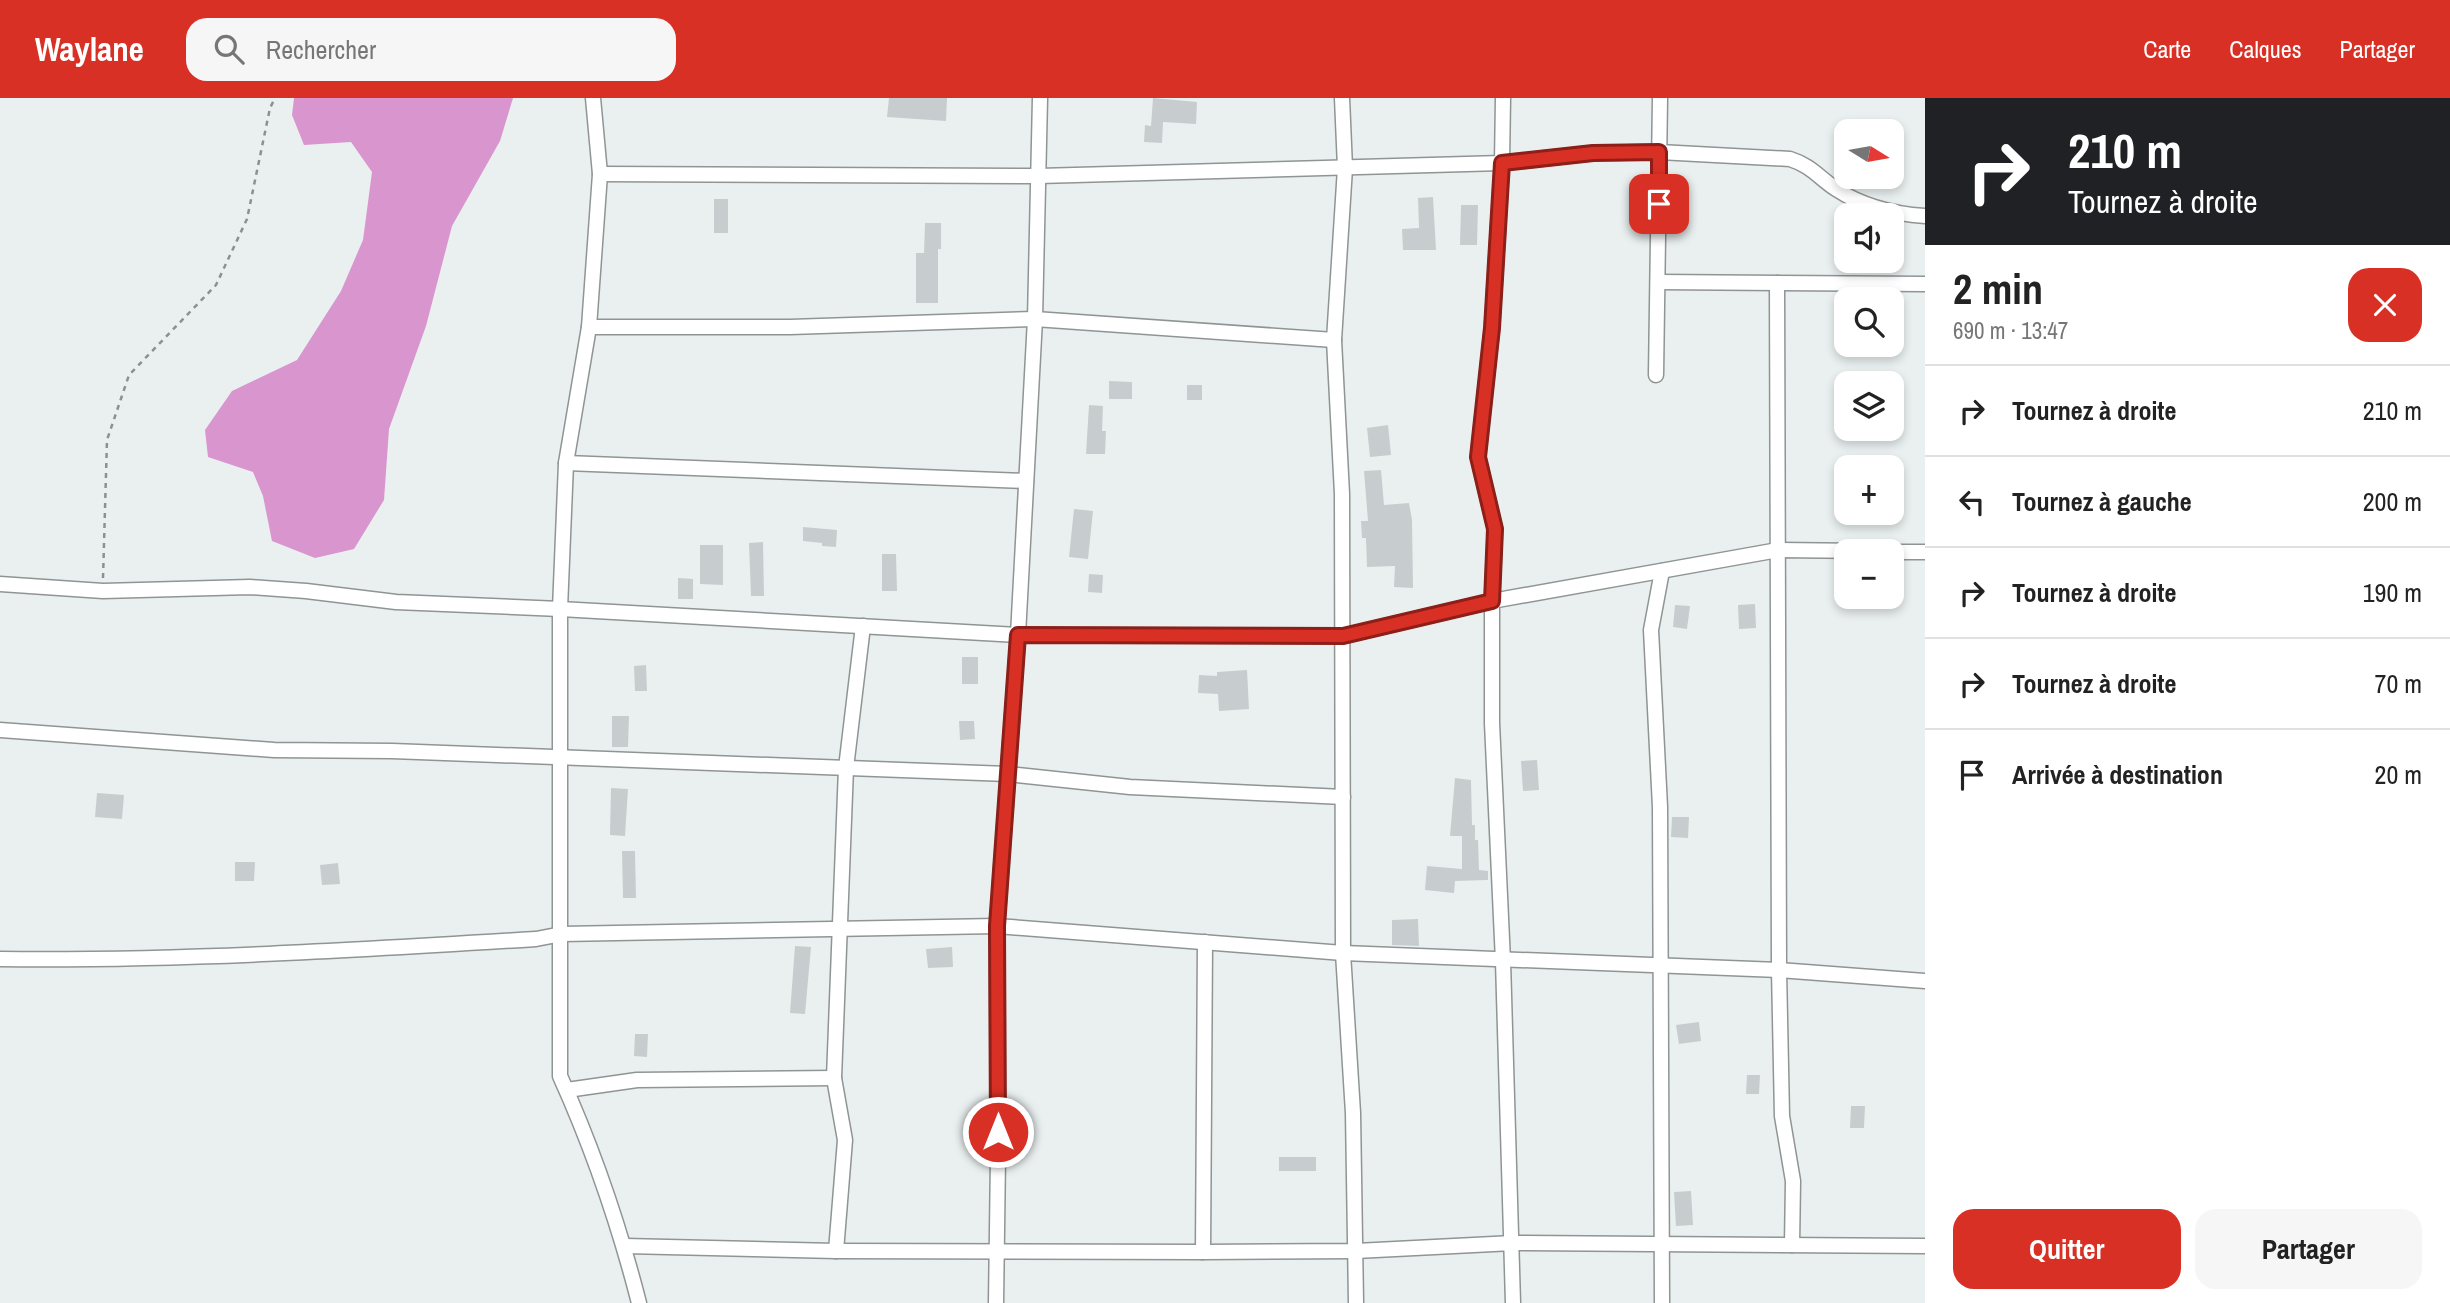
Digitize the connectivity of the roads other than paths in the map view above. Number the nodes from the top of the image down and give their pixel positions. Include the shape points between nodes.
1 (593, 98) edge
2 (1040, 98) edge
3 (1342, 98) edge
4 (1503, 98) edge
5 (1660, 98) edge
6 (1659, 152) junction
7 (1502, 163) junction
8 (1345, 168) junction
9 (600, 174) junction
10 (1039, 176) junction
11 (1925, 216) edge
12 (1658, 282) junction
13 (1777, 283) junction
14 (1925, 284) edge
15 (1035, 319) junction
16 (589, 327) junction
17 (1335, 341) junction
18 (1656, 375) dead end
19 (566, 463) junction
20 (1026, 481) junction
21 (1779, 550) junction
22 (1834, 551) edge
23 (1904, 552) edge
24 (1925, 552) edge
25 (1662, 571) junction
26 (0, 584) edge
27 (1492, 601) junction
28 (560, 609) junction
29 (863, 626) junction
30 (1018, 635) junction
31 (1343, 636) junction
32 (0, 730) edge
33 (561, 759) junction
34 (846, 768) junction
35 (1008, 774) junction
36 (1343, 797) junction
37 (997, 926) junction
38 (841, 929) junction
39 (562, 934) junction
40 (1205, 942) junction
41 (1343, 953) junction
42 (0, 959) edge
43 (1503, 961) junction
44 (1661, 966) junction
45 (1779, 970) junction
46 (1925, 981) edge
47 (834, 1078) junction
48 (566, 1090) junction
49 (1513, 1242) junction
50 (1661, 1244) junction
51 (1792, 1245) junction
52 (1925, 1245) edge
53 (625, 1246) junction
54 (836, 1251) junction
55 (998, 1251) junction
56 (1356, 1251) junction
57 (1203, 1252) junction
58 (639, 1303) edge
59 (996, 1303) edge
60 (1356, 1303) edge
61 (1513, 1303) edge
62 (1662, 1303) edge

1 - 9 street
2 - 10 street
3 - 8 street
4 - 7 street
5 - 6 street
6 - 7 street via 1593,153
6 - 11 street via 1790,159 1806,164 1865,204
6 - 12 street
7 - 8 street
7 - 27 street via 1478,457 1495,529
8 - 10 street
8 - 17 street
9 - 10 street
9 - 16 street
10 - 15 street
12 - 13 street
12 - 18 street
13 - 14 street
13 - 21 street
15 - 16 street via 790,327
15 - 17 street
15 - 20 street
16 - 19 street
17 - 31 street
19 - 20 street
19 - 28 street
20 - 30 street
21 - 22 street
21 - 25 street
21 - 45 street
23 - 24 street
25 - 27 street
25 - 44 street via 1651,630 1660,807
26 - 28 street via 103,591 250,587 396,602
27 - 31 street
27 - 43 street via 1492,723
28 - 29 street
28 - 33 street
29 - 30 street
29 - 34 street
30 - 31 street
30 - 35 street
31 - 36 street
32 - 33 street via 274,750
33 - 34 street
33 - 39 street
34 - 35 street
34 - 38 street
35 - 36 street via 1130,787
35 - 37 street
36 - 41 street
37 - 38 street
37 - 40 street
37 - 55 street
38 - 39 street
38 - 47 street
39 - 42 street via 343,951 114,960
39 - 48 street via 560,1076
40 - 41 street
40 - 57 street
41 - 43 street
41 - 56 street
43 - 44 street
43 - 49 street
44 - 45 street
44 - 50 street
45 - 46 street
45 - 51 street via 1782,1116 1793,1181
47 - 48 street via 637,1080
47 - 54 street via 845,1140
48 - 53 street
49 - 50 street
49 - 56 street
49 - 61 street
50 - 51 street
50 - 62 street
51 - 52 street
53 - 54 street
53 - 58 street
54 - 55 street
55 - 57 street
55 - 59 street
56 - 57 street
56 - 60 street

